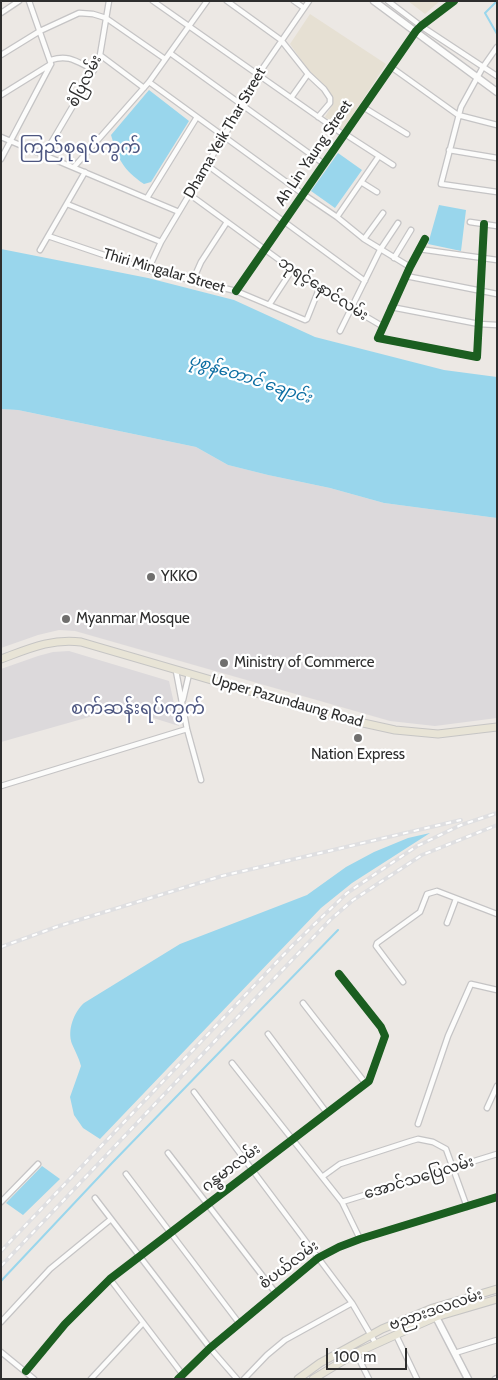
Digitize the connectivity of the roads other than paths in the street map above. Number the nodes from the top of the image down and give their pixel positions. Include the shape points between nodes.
1 (19, 1) edge
2 (29, 1) edge
3 (108, 1) edge
4 (153, 1) edge
5 (207, 1) edge
6 (227, 1) edge
7 (294, 1) edge
8 (309, 1) edge
9 (374, 1) edge
10 (388, 1) edge
11 (454, 1) edge
12 (304, 8) junction
13 (1, 13) edge
14 (106, 18) junction
15 (189, 26) junction
16 (418, 28) junction
17 (40, 31) junction
18 (281, 40) junction
19 (497, 47) edge
20 (170, 53) junction
21 (1, 55) edge
22 (100, 55) junction
23 (165, 60) junction
24 (51, 62) junction
25 (391, 67) junction
26 (483, 67) junction
27 (94, 70) junction
28 (308, 74) junction
29 (258, 75) junction
30 (497, 76) edge
31 (477, 77) junction
32 (149, 82) junction
33 (144, 88) junction
34 (497, 92) edge
35 (1, 95) edge
36 (291, 98) junction
37 (242, 106) junction
38 (363, 107) junction
39 (458, 115) junction
40 (197, 117) junction
41 (318, 117) junction
42 (497, 125) edge
43 (407, 134) dead end
44 (344, 135) junction
45 (1, 137) edge
46 (224, 137) junction
47 (11, 142) junction
48 (450, 150) junction
49 (44, 156) junction
50 (379, 156) junction
51 (497, 158) edge
52 (1, 159) edge
53 (324, 164) junction
54 (207, 165) junction
55 (394, 165) dead end
56 (74, 167) junction
57 (85, 172) junction
58 (361, 182) junction
59 (377, 192) dead end
60 (497, 192) edge
61 (190, 194) junction
62 (303, 194) junction
63 (146, 198) junction
64 (67, 204) junction
65 (179, 212) junction
66 (383, 213) dead end
67 (337, 217) junction
68 (227, 222) junction
69 (284, 222) junction
70 (398, 222) dead end
71 (470, 222) dead end
72 (484, 224) junction
73 (497, 226) edge
74 (411, 230) dead end
75 (48, 236) junction
76 (364, 239) junction
77 (425, 239) dead end
78 (161, 242) junction
79 (419, 249) junction
80 (40, 250) dead end
81 (264, 250) junction
82 (380, 250) junction
83 (394, 258) junction
84 (483, 258) junction
85 (497, 260) edge
86 (410, 267) junction
87 (148, 270) junction
88 (292, 270) junction
89 (406, 276) junction
90 (193, 280) junction
91 (365, 281) junction
92 (319, 289) junction
93 (236, 291) junction
94 (481, 292) junction
95 (497, 294) edge
96 (269, 305) junction
97 (391, 307) junction
98 (350, 309) junction
99 (479, 324) junction
100 (497, 325) edge
101 (382, 326) junction
102 (340, 331) dead end
103 (1, 659) edge
104 (176, 670) junction
105 (189, 674) junction
106 (182, 704) junction
107 (497, 727) edge
108 (187, 729) junction
109 (201, 780) dead end
110 (1, 786) edge
111 (456, 898) junction
112 (497, 914) edge
113 (447, 923) dead end
114 (339, 974) dead end
115 (403, 982) dead end
116 (497, 990) edge
117 (303, 1003) dead end
118 (268, 1034) dead end
119 (232, 1063) dead end
120 (366, 1084) junction
121 (497, 1086) edge
122 (194, 1092) dead end
123 (487, 1108) dead end
124 (327, 1113) junction
125 (418, 1124) dead end
126 (292, 1139) junction
127 (168, 1153) dead end
128 (497, 1154) edge
129 (38, 1164) dead end
130 (453, 1168) junction
131 (252, 1170) junction
132 (126, 1174) dead end
133 (322, 1177) junction
134 (95, 1198) dead end
135 (497, 1198) edge
136 (1, 1202) edge
137 (342, 1202) junction
138 (207, 1204) junction
139 (466, 1207) junction
140 (111, 1219) junction
141 (170, 1232) junction
142 (360, 1239) junction
143 (140, 1256) junction
144 (318, 1258) junction
145 (110, 1279) junction
146 (497, 1289) edge
147 (275, 1292) junction
148 (497, 1299) edge
149 (352, 1303) junction
150 (436, 1318) junction
151 (1, 1322) edge
152 (143, 1323) junction
153 (239, 1323) junction
154 (372, 1335) junction
155 (396, 1335) junction
156 (497, 1340) edge
157 (376, 1344) junction
158 (210, 1348) junction
159 (1, 1352) edge
160 (356, 1353) junction
161 (455, 1353) junction
162 (26, 1371) junction
163 (183, 1375) junction
164 (322, 1376) edge
165 (34, 1379) edge
166 (91, 1379) edge
167 (178, 1379) edge
168 (237, 1379) edge
169 (244, 1379) edge
170 (298, 1379) edge
171 (313, 1379) edge
172 (370, 1379) edge
173 (417, 1379) edge
174 (468, 1379) edge

1 - 13 street
2 - 17 street
3 - 14 street, စံပြလမ်း
4 - 15 street
5 - 15 street
6 - 18 street
7 - 12 street
8 - 12 street, Dhama Yeik Thar Street
9 - 16 main road
10 - 16 street
11 - 16 street, Ah Lin Yaung Street
12 - 18 street, Dhama Yeik Thar Street
14 - 17 street via 80,13
14 - 22 street, စံပြလမ်း
14 - 23 street
15 - 20 street
15 - 29 street
16 - 25 street, Ah Lin Yaung Street
16 - 26 street
16 - 31 main road
17 - 21 street
17 - 24 street
18 - 28 street
18 - 29 street, Dhama Yeik Thar Street
19 - 26 street
20 - 23 street
20 - 37 street
22 - 27 street, စံပြလမ်း
22 - 33 street
23 - 32 street
24 - 27 street via 67,57
24 - 35 street
24 - 47 street
25 - 38 street, Ah Lin Yaung Street
25 - 39 street
26 - 30 street
26 - 31 street
27 - 49 street, စံပြလမ်း
28 - 36 street
28 - 41 street via 330,98 330,103
29 - 36 street
29 - 37 street, Dhama Yeik Thar Street
31 - 34 main road
31 - 39 street
32 - 33 street
32 - 40 street
33 - 56 street
36 - 41 street
37 - 46 street, Dhama Yeik Thar Street
37 - 53 street
38 - 43 street
38 - 44 street, Ah Lin Yaung Street
39 - 42 street
39 - 48 street
40 - 46 street
40 - 63 street
41 - 44 street
44 - 50 street
44 - 53 street, Ah Lin Yaung Street
45 - 47 street
46 - 54 street, Dhama Yeik Thar Street
46 - 62 street
47 - 49 street
47 - 52 street
48 - 51 street
48 - 60 street via 441,184
49 - 56 street
50 - 55 street
50 - 58 street
53 - 62 street, Ah Lin Yaung Street
54 - 61 street, Dhama Yeik Thar Street
54 - 69 street
56 - 57 street
57 - 63 street
57 - 64 street
58 - 59 street
58 - 67 street
61 - 65 street, Dhama Yeik Thar Street
61 - 68 street, ဘုရင့်နောင်လမ်း
62 - 67 street
62 - 69 street, Ah Lin Yaung Street
63 - 65 street
64 - 75 street
64 - 78 street
65 - 78 street, Dhama Yeik Thar Street
66 - 76 street
67 - 76 street
68 - 81 street, ဘုရင့်နောင်လမ်း
68 - 90 street
69 - 81 street, Ah Lin Yaung Street
69 - 91 street
70 - 82 street
71 - 72 street
72 - 73 street
72 - 84 street
74 - 83 street
75 - 80 street
75 - 87 street, Thiri Mingalar Street
76 - 82 street
77 - 79 street
78 - 87 street, Dhama Yeik Thar Street
79 - 84 street
79 - 86 street
81 - 88 street, ဘုရင့်နောင်လမ်း
81 - 93 street, Ah Lin Yaung Street
82 - 83 street
82 - 91 street
83 - 86 street
84 - 85 street
84 - 94 street
86 - 89 street
87 - 90 street, Thiri Mingalar Street
88 - 92 street, ဘုရင့်နောင်လမ်း
88 - 96 street
89 - 94 street
89 - 97 street
90 - 93 street, Thiri Mingalar Street
91 - 98 street
92 - 96 street, Thiri Mingalar Street via 306,320
92 - 98 street, ဘုရင့်နောင်လမ်း
93 - 96 street, Thiri Mingalar Street
94 - 95 street
94 - 99 street
97 - 99 street
97 - 101 street
98 - 101 street, ဘုရင့်နောင်လမ်း
98 - 102 street
99 - 100 street
99 - 101 street via 477,357 378,338
103 - 104 main road, Upper Pazundaung Road via 34,646 68,640
104 - 105 main road, Upper Pazundaung Road
104 - 106 street
105 - 106 street
105 - 107 main road, Upper Pazundaung Road via 396,730 438,734
106 - 108 street
108 - 109 street
108 - 110 street
111 - 112 street
111 - 113 street
111 - 115 street via 437,892 426,894 420,912 376,943
114 - 120 street, ဂန္ဓမာလမ်း via 385,1036
116 - 125 street via 471,984 448,1036
117 - 120 street
118 - 124 street
119 - 126 street
120 - 124 street, ဂန္ဓမာလမ်း
121 - 123 street
122 - 131 street
124 - 126 street, ဂန္ဓမာလမ်း
126 - 131 street, ဂန္ဓမာလမ်း
126 - 133 street
127 - 138 street
128 - 130 street, အောင်သပြေလမ်း
129 - 136 street
130 - 133 street via 446,1150 433,1142 418,1139 340,1164
130 - 137 street, အောင်သပြေလမ်း
130 - 139 street
131 - 138 street, ဂန္ဓမာလမ်း
131 - 144 street
132 - 141 street
133 - 137 street
134 - 140 street
135 - 139 street, စံပယ်လမ်း
137 - 142 street
138 - 141 street, ဂန္ဓမာလမ်း
138 - 147 street
139 - 142 street, စံပယ်လမ်း
140 - 143 street
140 - 151 street via 50,1268
141 - 143 street, ဂန္ဓမာလမ်း
141 - 153 street
142 - 144 street, စံပယ်လမ်း
143 - 145 street, ဂန္ဓမာလမ်း
143 - 158 street
144 - 147 street, စံပယ်လမ်း
144 - 149 street
145 - 152 street
145 - 162 street, ဂန္ဓမာလမ်း via 65,1324
146 - 154 main road, ဗညားဒလလမ်း via 433,1308
147 - 153 street, စံပယ်လမ်း
148 - 150 main road, ဗညားဒလလမ်း
149 - 154 street
149 - 169 street via 285,1340
150 - 155 main road, ဗညားဒလလမ်း
150 - 161 main road
152 - 163 street
152 - 166 street
153 - 158 street, စံပယ်လမ်း
154 - 157 street
154 - 170 main road, ဗညားဒလလမ်း via 320,1363
155 - 157 main road, ဗညားဒလလမ်း
155 - 173 street
156 - 161 street
157 - 160 main road, ဗညားဒလလမ်း
158 - 163 street, စံပယ်လမ်း
158 - 168 street
159 - 162 street
160 - 164 main road, ဗညားဒလလမ်း
160 - 172 street
161 - 174 main road
162 - 165 street
163 - 167 street, စံပယ်လမ်း
164 - 171 main road, ဗညားဒလလမ်း

